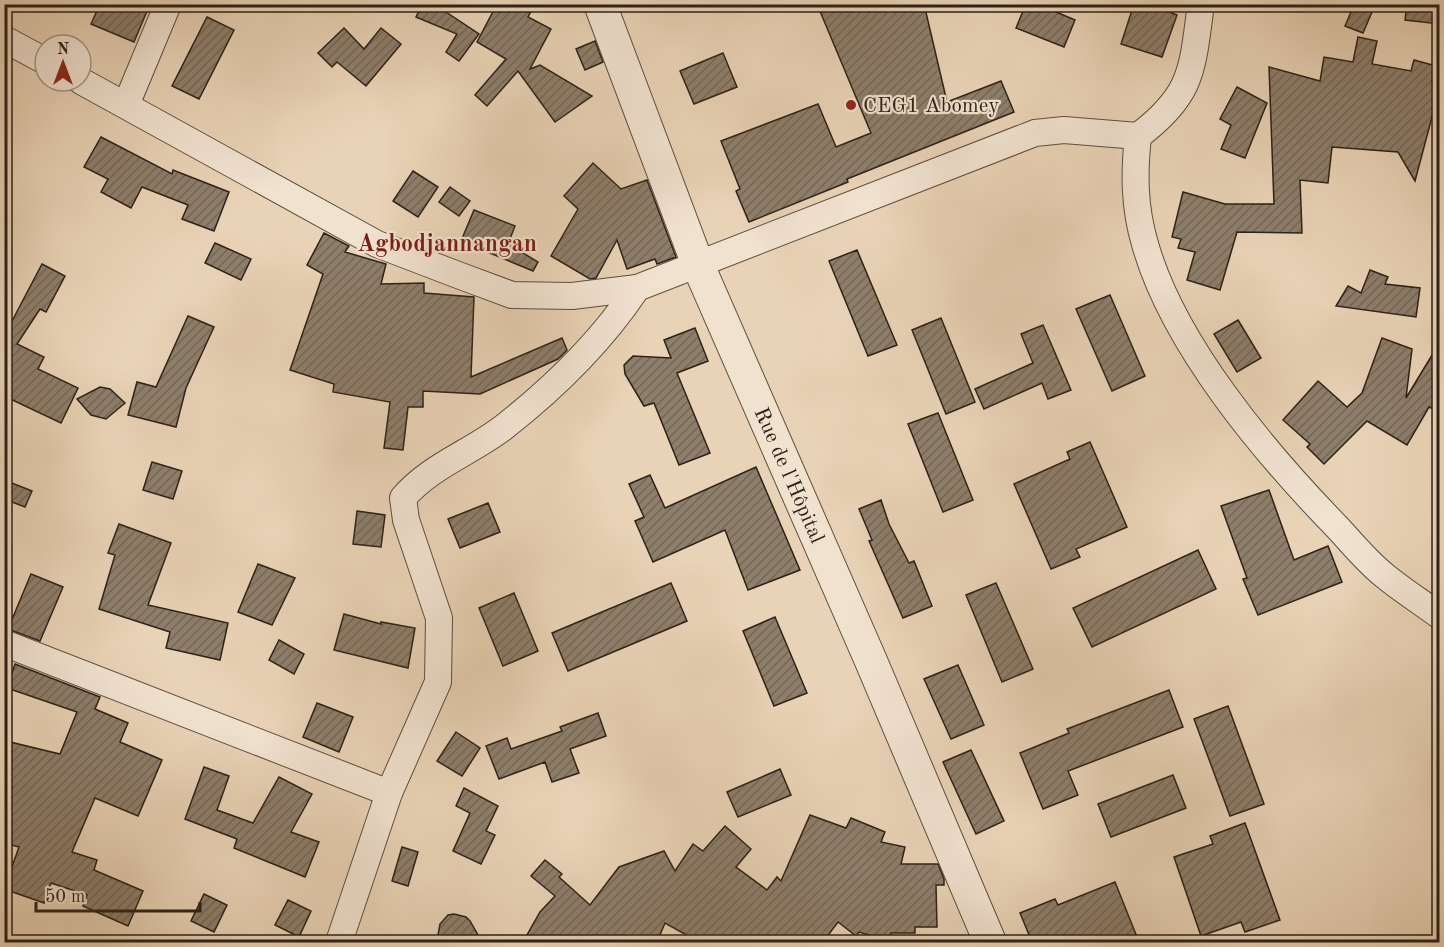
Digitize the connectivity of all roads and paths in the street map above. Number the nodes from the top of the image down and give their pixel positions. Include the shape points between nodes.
1 (168, 4) edge
2 (600, 4) edge
3 (1201, 4) edge
4 (4, 39) edge
5 (33, 55) edge
6 (93, 87) edge
7 (126, 105) junction
8 (1137, 136) junction
9 (698, 265) junction
10 (637, 288) junction
11 (1440, 616) edge
12 (4, 643) edge
13 (389, 793) junction
14 (339, 942) edge
15 (990, 942) edge

1 - 7 street
2 - 9 street, Rue de l'Hôpital
3 - 8 street via 1193,64 1185,87 1161,118
4 - 5 street
6 - 7 street
7 - 10 street via 377,243 512,295 572,296
8 - 9 street via 1064,130 1035,133
8 - 11 street via 1134,178 1145,245 1165,296 1199,357 1308,497 1383,574
9 - 10 street
9 - 15 street, Rue de l'Hôpital
10 - 13 street via 585,356 504,428 416,483 403,498 406,520 439,618 440,659 438,682
12 - 13 street
13 - 14 street

